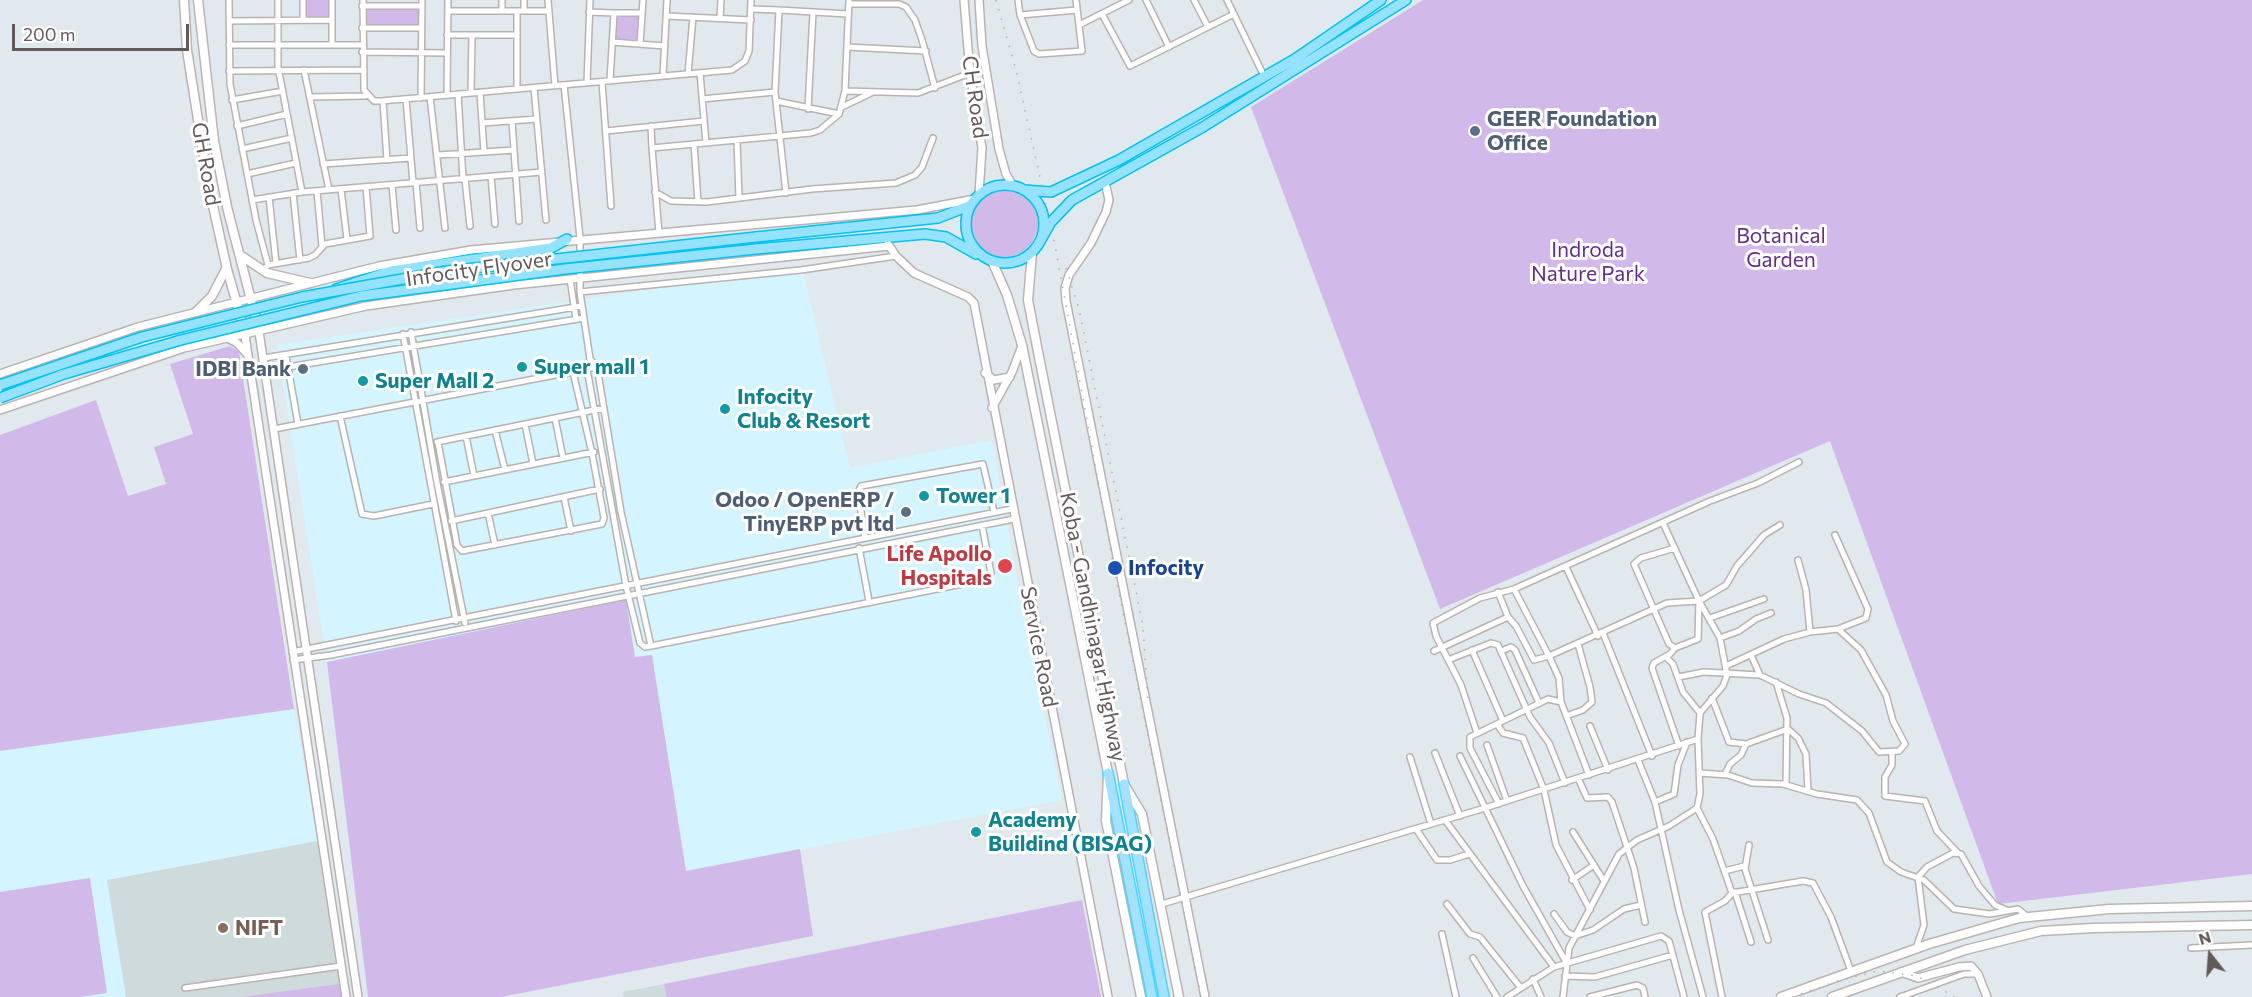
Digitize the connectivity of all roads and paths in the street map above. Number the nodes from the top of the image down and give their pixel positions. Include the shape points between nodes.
1 (184, 0) edge
2 (198, 0) edge
3 (229, 0) edge
4 (279, 0) edge
5 (303, 0) edge
6 (332, 0) edge
7 (448, 0) edge
8 (502, 0) edge
9 (524, 0) edge
10 (548, 0) edge
11 (590, 0) edge
12 (643, 0) edge
13 (667, 0) edge
14 (721, 0) edge
15 (752, 0) edge
16 (964, 0) edge
17 (979, 0) edge
18 (1018, 0) edge
19 (1076, 0) edge
20 (1129, 0) edge
21 (1146, 0) edge
22 (1194, 0) edge
23 (1227, 0) edge
24 (1381, 0) edge
25 (1406, 0) edge
26 (849, 2) edge
27 (363, 3) edge
28 (422, 3) edge
29 (751, 9) junction
30 (447, 10) junction
31 (779, 10) junction
32 (1077, 10) junction
33 (502, 11) junction
34 (520, 11) junction
35 (549, 11) junction
36 (589, 12) junction
37 (813, 12) junction
38 (614, 13) junction
39 (642, 13) junction
40 (848, 14) junction
41 (1102, 14) junction
42 (1234, 14) junction
43 (1020, 15) junction
44 (666, 16) junction
45 (693, 17) junction
46 (720, 18) junction
47 (279, 20) junction
48 (303, 20) junction
49 (332, 20) junction
50 (751, 20) junction
51 (229, 21) junction
52 (1079, 26) junction
53 (1208, 27) junction
54 (362, 28) junction
55 (422, 28) junction
56 (447, 35) junction
57 (472, 35) junction
58 (517, 35) junction
59 (612, 42) junction
60 (640, 44) junction
61 (229, 45) junction
62 (278, 45) junction
63 (332, 45) junction
64 (362, 45) junction
65 (665, 46) junction
66 (847, 47) junction
67 (1169, 47) junction
68 (926, 51) junction
69 (362, 52) junction
70 (421, 52) junction
71 (447, 52) junction
72 (279, 70) junction
73 (304, 70) junction
74 (362, 70) junction
75 (229, 71) junction
76 (700, 73) junction
77 (970, 73) junction
78 (688, 74) junction
79 (663, 76) junction
80 (1264, 76) junction
81 (610, 81) junction
82 (602, 82) junction
83 (586, 83) junction
84 (564, 85) junction
85 (555, 86) junction
86 (534, 88) junction
87 (935, 88) junction
88 (517, 89) junction
89 (283, 91) junction
90 (845, 91) junction
91 (480, 92) junction
92 (775, 92) junction
93 (873, 92) junction
94 (471, 93) junction
95 (458, 94) junction
96 (447, 95) junction
97 (366, 96) junction
98 (310, 97) junction
99 (430, 97) junction
100 (421, 98) junction
101 (406, 99) junction
102 (702, 99) junction
103 (232, 100) junction
104 (383, 101) junction
105 (776, 101) junction
106 (843, 106) junction
107 (808, 109) junction
108 (287, 114) junction
109 (839, 114) junction
110 (537, 119) junction
111 (512, 121) junction
112 (704, 121) junction
113 (482, 123) junction
114 (237, 126) junction
115 (651, 126) junction
116 (606, 131) junction
117 (780, 136) junction
118 (292, 138) junction
119 (933, 138) dead end
120 (737, 140) junction
121 (706, 143) junction
122 (694, 144) junction
123 (652, 148) junction
124 (242, 149) junction
125 (514, 150) junction
126 (484, 152) junction
127 (460, 154) junction
128 (438, 155) junction
129 (411, 158) junction
130 (387, 160) junction
131 (296, 163) junction
132 (323, 164) junction
133 (542, 172) junction
134 (247, 174) junction
135 (515, 174) junction
136 (491, 176) junction
137 (464, 179) junction
138 (441, 181) junction
139 (1105, 182) junction
140 (415, 183) junction
141 (392, 184) junction
142 (1013, 186) junction
143 (366, 187) junction
144 (341, 189) junction
145 (317, 190) junction
146 (329, 190) junction
147 (1024, 190) junction
148 (302, 192) junction
149 (654, 192) junction
150 (293, 193) junction
151 (786, 193) junction
152 (269, 197) junction
153 (739, 198) junction
154 (252, 200) junction
155 (975, 200) junction
156 (698, 202) junction
157 (612, 206) dead end
158 (546, 220) dead end
159 (519, 221) dead end
160 (495, 224) dead end
161 (470, 226) dead end
162 (420, 228) dead end
163 (445, 228) dead end
164 (396, 230) dead end
165 (659, 233) junction
166 (887, 236) junction
167 (580, 238) junction
168 (348, 239) junction
169 (567, 239) junction
170 (1039, 243) junction
171 (322, 246) junction
172 (889, 246) junction
173 (1032, 253) junction
174 (240, 255) junction
175 (896, 256) junction
176 (300, 260) junction
177 (989, 260) junction
178 (276, 263) junction
179 (265, 268) junction
180 (226, 269) junction
181 (579, 278) junction
182 (570, 279) junction
183 (310, 284) junction
184 (580, 292) junction
185 (325, 293) junction
186 (251, 298) junction
187 (236, 301) junction
188 (582, 306) junction
189 (574, 307) junction
190 (196, 312) junction
191 (584, 318) junction
192 (576, 319) junction
193 (258, 326) junction
194 (244, 329) junction
195 (411, 332) junction
196 (403, 334) junction
197 (226, 337) junction
198 (413, 344) junction
199 (1022, 345) junction
200 (405, 346) junction
201 (248, 356) junction
202 (286, 356) junction
203 (264, 358) junction
204 (590, 359) junction
205 (288, 367) junction
206 (597, 368) junction
207 (587, 369) junction
208 (573, 372) junction
209 (986, 373) junction
210 (0, 374) edge
211 (1010, 376) junction
212 (0, 386) edge
213 (0, 398) edge
214 (422, 400) junction
215 (414, 401) junction
216 (604, 408) junction
217 (992, 408) junction
218 (0, 410) edge
219 (594, 410) junction
220 (584, 413) junction
221 (340, 416) junction
222 (555, 418) junction
223 (298, 424) junction
224 (525, 424) junction
225 (274, 429) junction
226 (495, 430) junction
227 (466, 436) junction
228 (438, 441) junction
229 (430, 443) junction
230 (610, 448) junction
231 (601, 450) junction
232 (592, 453) junction
233 (563, 458) junction
234 (1799, 462) dead end
235 (534, 464) junction
236 (505, 470) junction
237 (474, 476) junction
238 (446, 482) junction
239 (437, 483) junction
240 (617, 486) junction
241 (607, 488) junction
242 (599, 490) junction
243 (564, 497) junction
244 (434, 504) junction
245 (1012, 509) junction
246 (994, 512) junction
247 (488, 513) junction
248 (1014, 519) junction
249 (452, 520) junction
250 (445, 522) junction
251 (1663, 524) junction
252 (982, 525) junction
253 (1780, 525) dead end
254 (571, 531) junction
255 (1835, 535) dead end
256 (865, 538) junction
257 (858, 540) junction
258 (495, 545) junction
259 (1675, 548) junction
260 (859, 549) junction
261 (1798, 560) dead end
262 (1566, 567) junction
263 (636, 584) junction
264 (626, 586) junction
265 (1514, 589) junction
266 (1498, 592) junction
267 (638, 593) junction
268 (628, 595) junction
269 (1764, 599) dead end
270 (869, 601) junction
271 (1698, 601) junction
272 (1655, 609) junction
273 (1771, 613) dead end
274 (1508, 617) junction
275 (1710, 618) junction
276 (464, 619) junction
277 (456, 621) junction
278 (466, 627) junction
279 (458, 629) junction
280 (1838, 629) junction
281 (1810, 632) junction
282 (1600, 634) junction
283 (1720, 638) junction
284 (1578, 644) junction
285 (651, 646) junction
286 (1441, 647) junction
287 (1675, 648) junction
288 (305, 650) junction
289 (1472, 650) junction
290 (292, 651) junction
291 (1434, 651) dead end
292 (1501, 651) junction
293 (1751, 655) junction
294 (1549, 656) junction
295 (1666, 657) junction
296 (306, 658) junction
297 (293, 660) junction
298 (1448, 660) junction
299 (1726, 666) junction
300 (1726, 675) junction
301 (1761, 675) junction
302 (1678, 677) junction
303 (1776, 682) junction
304 (1712, 698) junction
305 (1561, 702) junction
306 (1539, 703) junction
307 (1527, 710) junction
308 (1700, 713) junction
309 (1566, 716) junction
310 (1500, 722) junction
311 (1590, 726) dead end
312 (1788, 729) junction
313 (1477, 733) junction
314 (1698, 739) junction
315 (1687, 742) junction
316 (1746, 744) junction
317 (1487, 746) dead end
318 (1678, 746) junction
319 (1435, 753) dead end
320 (1892, 753) junction
321 (1460, 756) dead end
322 (1652, 756) junction
323 (1410, 757) dead end
324 (1638, 760) junction
325 (1608, 770) junction
326 (1108, 773) junction
327 (1700, 773) junction
328 (1725, 774) junction
329 (1589, 775) junction
330 (1578, 778) junction
331 (1565, 783) junction
332 (1124, 784) junction
333 (1786, 784) junction
334 (1545, 790) junction
335 (1808, 791) junction
336 (1507, 801) junction
337 (1655, 802) junction
338 (1499, 804) junction
339 (1485, 808) junction
340 (1697, 808) junction
341 (1460, 816) junction
342 (1445, 820) junction
343 (1431, 825) junction
344 (1416, 829) junction
345 (1661, 829) junction
346 (1572, 832) dead end
347 (334, 836) junction
348 (321, 838) junction
349 (1749, 845) dead end
350 (1627, 846) junction
351 (1957, 852) junction
352 (1469, 854) junction
353 (1594, 866) junction
354 (1744, 866) junction
355 (1725, 872) junction
356 (1918, 877) junction
357 (341, 880) junction
358 (1572, 880) junction
359 (1604, 881) junction
360 (326, 882) junction
361 (1750, 890) junction
362 (1734, 893) junction
363 (1185, 899) junction
364 (1162, 904) junction
365 (1447, 904) dead end
366 (1641, 904) junction
367 (2252, 906) edge
368 (1590, 910) junction
369 (2008, 911) junction
370 (1554, 914) dead end
371 (2028, 917) junction
372 (1645, 922) dead end
373 (2252, 925) edge
374 (1442, 934) dead end
375 (1575, 936) junction
376 (1768, 940) dead end
377 (1751, 942) dead end
378 (2252, 945) edge
379 (1916, 948) junction
380 (2191, 948) dead end
381 (1673, 955) junction
382 (1473, 958) dead end
383 (1566, 962) junction
384 (341, 966) junction
385 (1554, 967) junction
386 (1851, 971) junction
387 (1901, 972) junction
388 (1978, 974) junction
389 (1564, 976) junction
390 (1533, 979) junction
391 (185, 988) dead end
392 (1518, 992) edge
393 (346, 997) edge
394 (358, 997) edge
395 (1108, 997) edge
396 (1141, 997) edge
397 (1152, 997) edge
398 (1164, 997) edge
399 (1179, 997) edge
400 (1205, 997) edge
401 (1456, 997) edge
402 (1497, 997) edge
403 (1507, 997) edge
404 (1541, 997) edge
405 (1563, 997) edge
406 (1591, 997) edge
407 (1645, 997) edge
408 (1684, 997) edge
409 (1703, 997) edge
410 (1722, 997) edge
411 (1781, 997) edge
412 (1832, 997) edge
413 (1900, 997) edge
414 (1987, 997) edge

1 - 180 main road, GH Road via 187,50 206,172
2 - 174 main road, GH Road via 214,141
3 - 51 street
4 - 47 street
5 - 48 street
6 - 49 street
7 - 30 street
8 - 33 street
9 - 34 street
10 - 35 street
11 - 36 street
12 - 39 street
13 - 44 street
14 - 46 street
15 - 29 street
16 - 77 street, CH Road
17 - 142 street, CH Road via 982,46 999,148
18 - 43 street
19 - 32 street
20 - 41 street
21 - 67 street
22 - 53 street
23 - 42 street
24 - 80 highway
25 - 139 highway via 1203,127
26 - 40 street
26 - 68 street via 906,7
27 - 28 street
27 - 54 street
28 - 55 street
29 - 31 street
29 - 50 street
30 - 33 street
30 - 56 street
31 - 37 street
31 - 92 street
32 - 43 street
32 - 52 street
33 - 34 street
34 - 35 street
34 - 58 street
35 - 85 street
36 - 38 street
36 - 83 street
37 - 40 street
37 - 107 street
38 - 39 street
38 - 59 street
39 - 60 street
40 - 66 street
41 - 52 street
41 - 67 street via 1130,66
42 - 53 street
42 - 80 street
43 - 52 street via 1034,51 1040,54 1082,51
44 - 45 street
44 - 65 street
45 - 46 street
45 - 78 street
46 - 50 street
47 - 48 street
47 - 51 street
47 - 62 street
48 - 49 street
49 - 63 street
50 - 76 street via 745,61 732,69
51 - 61 street
53 - 67 street
54 - 55 street
54 - 64 street
55 - 70 street
56 - 57 street
56 - 71 street
57 - 58 street
57 - 94 street
58 - 88 street
59 - 60 street
59 - 81 street
60 - 65 street
61 - 62 street
61 - 75 street
62 - 63 street
62 - 72 street
63 - 64 street
64 - 69 street
65 - 79 street
66 - 68 street
66 - 90 street
68 - 87 street
69 - 70 street
69 - 74 street
70 - 71 street
70 - 100 street
71 - 96 street
72 - 73 street
72 - 75 street
72 - 89 street
73 - 74 street
73 - 98 street
74 - 97 street
75 - 103 street
76 - 78 street
76 - 102 street
77 - 87 street
77 - 155 street, CH Road via 982,148
78 - 79 street
79 - 81 street
80 - 147 highway via 1065,188 1051,192
81 - 82 street
82 - 83 street
82 - 116 street
83 - 84 street
84 - 85 street
84 - 167 street
85 - 86 street
86 - 88 street
86 - 110 street
87 - 93 street via 906,94
88 - 91 street
89 - 103 street
89 - 108 street
90 - 93 street
90 - 106 street
91 - 94 street
91 - 113 street
92 - 102 street
92 - 105 street
93 - 106 street
94 - 95 street
95 - 96 street
95 - 127 street
96 - 99 street
97 - 98 street
97 - 104 street
98 - 132 street
99 - 100 street
99 - 128 street
100 - 101 street
101 - 104 street
101 - 129 street
102 - 112 street
103 - 114 street
104 - 130 street
105 - 107 street
105 - 117 street
106 - 109 street
107 - 109 street
108 - 114 street
108 - 118 street
109 - 117 street via 820,130
110 - 111 street
110 - 133 street
111 - 113 street
111 - 125 street
112 - 115 street
112 - 121 street
113 - 126 street
114 - 124 street
115 - 116 street
115 - 123 street
116 - 157 street
117 - 120 street
117 - 151 street
118 - 124 street
118 - 131 street
119 - 151 street via 922,167 906,180
120 - 121 street
120 - 153 street
121 - 122 street
122 - 123 street
122 - 156 street
123 - 149 street
124 - 134 street
125 - 126 street
125 - 135 street
126 - 127 street
127 - 128 street
127 - 137 street
128 - 138 street
129 - 130 street
129 - 140 street
130 - 132 street
131 - 134 street
131 - 148 street
132 - 146 street
133 - 135 street
133 - 158 street
134 - 154 street
135 - 136 street
135 - 159 street
136 - 137 street
136 - 160 street
137 - 138 street
137 - 161 street
138 - 140 street
138 - 163 street
139 - 170 highway via 1066,205
139 - 363 street via 1109,200 1106,212 1091,243 1069,274 1066,301
140 - 141 street
140 - 162 street
141 - 143 street
141 - 164 street
142 - 147 highway
142 - 155 highway via 990,188
143 - 144 street
143 - 168 street via 370,234
144 - 146 street
144 - 168 street
145 - 146 street
145 - 148 street
145 - 171 street
147 - 170 highway via 1040,207 1043,231
148 - 150 street
149 - 156 street via 671,201
149 - 165 street
150 - 152 street
150 - 176 street
151 - 153 street
152 - 154 street
152 - 178 street
153 - 156 street
154 - 179 street
155 - 165 street via 917,210
155 - 177 highway via 965,221 969,240
155 - 185 highway, Infocity Flyover, bridge via 938,218 447,271
165 - 167 street
166 - 172 street, Service Road
166 - 177 highway, Infocity Flyover via 946,237
166 - 213 highway, Infocity Flyover, bridge via 542,272 361,296 181,339
167 - 169 street
167 - 181 street
168 - 171 street
169 - 183 street via 379,266
169 - 185 highway, bridge via 551,248 391,271
170 - 173 highway
171 - 176 street via 315,255
172 - 175 street, Service Road
172 - 181 street
173 - 177 highway via 1010,263
173 - 332 main road, Koba - Gandhinagar Highway via 1028,300
174 - 179 main road
174 - 186 main road, GH Road
175 - 184 street via 801,270
175 - 209 street, Service Road via 914,273 974,303
176 - 178 street
177 - 199 main road, Koba - Gandhinagar Highway via 1010,303
178 - 179 street
179 - 183 main road
180 - 187 main road, GH Road
180 - 190 main road via 212,296
181 - 182 street
181 - 184 street
182 - 189 street
182 - 193 street via 378,304
183 - 186 street
184 - 188 street
185 - 212 highway, Infocity Flyover, bridge via 142,337
186 - 187 street
186 - 193 main road, GH Road
187 - 190 street
187 - 194 main road, GH Road
188 - 189 street
188 - 191 street
189 - 192 street
189 - 195 street
190 - 210 street
191 - 192 street
191 - 204 street
192 - 198 street
193 - 194 street
193 - 203 street
194 - 197 street
194 - 201 street
195 - 196 street
195 - 198 street
196 - 200 street
196 - 202 street
197 - 201 street
197 - 218 street via 135,363
198 - 200 street
198 - 214 street
199 - 211 street
199 - 326 main road, Koba - Gandhinagar Highway
200 - 205 street
200 - 215 street
201 - 290 street
202 - 203 street
202 - 205 street
203 - 225 street
204 - 206 street
204 - 207 street
205 - 223 street
206 - 207 street
206 - 216 street
207 - 208 street
207 - 219 street
208 - 214 street
208 - 220 street
209 - 211 street via 994,380
209 - 217 street, Service Road
211 - 217 street
214 - 215 street
214 - 229 street
215 - 221 street
215 - 244 street
216 - 219 street
216 - 230 street
217 - 245 street, Service Road
219 - 220 street
219 - 231 street
220 - 222 street
220 - 232 street
221 - 223 street
221 - 244 street via 362,514 374,516
222 - 224 street
222 - 233 street
223 - 225 street
224 - 226 street
224 - 235 street
225 - 288 street
226 - 227 street
226 - 236 street
227 - 228 street
227 - 237 street
228 - 229 street
228 - 238 street
229 - 239 street
230 - 231 street
230 - 240 street
231 - 232 street
231 - 241 street
232 - 233 street
232 - 242 street
233 - 235 street
234 - 251 street
235 - 236 street
236 - 237 street
237 - 238 street
238 - 239 street
238 - 249 street
239 - 250 street
240 - 241 street
240 - 263 street
241 - 242 street
241 - 264 street
242 - 243 street
242 - 254 street via 604,522
243 - 247 street
243 - 254 street
244 - 277 street
245 - 246 street
245 - 248 street, Service Road
246 - 256 street
246 - 256 street via 983,464 861,486 858,490
247 - 249 street
247 - 258 street
248 - 252 street
248 - 395 street, Service Road
249 - 250 street
249 - 258 street via 462,551
250 - 276 street
251 - 259 street
251 - 262 street
252 - 260 street
252 - 270 street via 990,577
253 - 271 street via 1764,535 1726,585
254 - 258 street
255 - 280 street via 1868,615
256 - 257 street
257 - 260 street
257 - 263 street
259 - 271 street
259 - 272 street via 1641,558 1634,564
260 - 267 street
260 - 270 street
261 - 281 street
262 - 265 street
262 - 282 street
263 - 264 street
263 - 267 street
264 - 268 street
264 - 276 street
265 - 266 street
265 - 294 street
266 - 274 street
266 - 286 street via 1433,623
267 - 268 street
267 - 285 street
268 - 278 street
268 - 285 street via 640,643
269 - 275 street
270 - 285 street
271 - 272 street via 1674,601
271 - 275 street
271 - 287 street via 1698,639
272 - 282 street
272 - 287 street via 1669,644
273 - 283 street
274 - 286 street
274 - 294 street via 1534,660
275 - 283 street
276 - 277 street
276 - 278 street
277 - 279 street
277 - 288 street
278 - 279 street
279 - 296 street
280 - 281 street
280 - 320 street via 1861,650 1889,702 1893,721 1905,744
281 - 293 street
282 - 284 street
282 - 322 street
283 - 299 street
284 - 294 street
284 - 309 street via 1592,702
286 - 291 street
286 - 298 street
287 - 295 street
288 - 290 street
288 - 296 street
289 - 292 street via 1495,643
289 - 298 street
289 - 310 street
290 - 297 street
292 - 306 street via 1511,647 1515,650
292 - 307 street
293 - 299 street
293 - 301 street
294 - 305 street via 1559,678
295 - 302 street
295 - 318 street via 1652,668
296 - 297 street
296 - 347 street
297 - 348 street
298 - 313 street
299 - 300 street
300 - 301 street
300 - 302 street via 1704,672
300 - 304 street via 1723,686
301 - 303 street
302 - 308 street via 1683,692
303 - 312 street
303 - 320 street via 1826,703 1865,735 1874,748
304 - 308 street
304 - 316 street via 1729,742
305 - 306 street via 1553,698
305 - 309 street
306 - 307 street
307 - 310 street
307 - 331 street via 1544,733
308 - 314 street
309 - 329 street
310 - 313 street
310 - 334 street via 1503,733 1523,738
311 - 325 street
312 - 316 street
312 - 333 street
312 - 335 street via 1806,754
313 - 338 street via 1469,740 1470,748
314 - 315 street
314 - 327 street
315 - 318 street
315 - 337 street via 1678,765 1674,794
316 - 328 street
317 - 336 street
318 - 322 street
319 - 341 street
320 - 351 street via 1892,765 1885,777 1886,796 1925,801 1936,831
321 - 339 street
322 - 324 street
323 - 343 street
324 - 325 street
324 - 337 street
325 - 329 street
326 - 396 main road, Koba - Gandhinagar Highway via 1106,820
326 - 397 main road
327 - 328 street
327 - 340 street
328 - 333 street via 1752,783
329 - 330 street
330 - 331 street
330 - 350 street via 1587,798 1610,799
331 - 334 street
332 - 364 main road, Koba - Gandhinagar Highway via 1142,814
332 - 398 main road
333 - 335 street
334 - 336 street
334 - 358 street via 1556,845
335 - 356 street via 1857,800 1865,806 1887,862
336 - 338 street
337 - 345 street
338 - 339 street
339 - 341 street
339 - 383 street
340 - 345 street
340 - 355 street
341 - 342 street
342 - 343 street
342 - 352 street
343 - 344 street
344 - 352 street via 1437,860 1450,861
344 - 363 street
345 - 350 street
345 - 409 street
346 - 353 street
347 - 348 street
347 - 357 street
348 - 360 street
349 - 354 street
350 - 359 street
350 - 366 street
351 - 356 street
351 - 369 street via 1990,900
352 - 385 street
353 - 358 street
353 - 359 street
354 - 355 street
354 - 361 street
355 - 362 street
356 - 369 street via 1961,912
356 - 379 street via 1924,925
357 - 360 street
357 - 394 street
358 - 368 street
359 - 368 street
360 - 384 street
361 - 362 street
361 - 376 street
361 - 386 street via 1803,881 1813,883 1831,917
362 - 377 street
362 - 410 street via 1705,912
363 - 364 street
363 - 400 street
364 - 399 main road, Koba - Gandhinagar Highway
365 - 392 street via 1470,934 1480,937
366 - 372 street
366 - 375 street
367 - 371 main road via 2109,909
368 - 375 street
369 - 371 street via 2022,910
370 - 375 street via 1567,932
371 - 379 main road
373 - 387 main road via 2042,931 1995,941
374 - 401 street
375 - 383 street
378 - 380 street
379 - 386 main road
381 - 383 street via 1668,938 1661,936
381 - 389 street via 1595,977
381 - 408 street
382 - 402 street
383 - 385 street
383 - 389 street
384 - 391 street
384 - 393 street
385 - 390 street
386 - 411 main road
387 - 388 street via 1918,978 1967,966
387 - 412 main road
388 - 413 street via 1964,975
388 - 414 street
389 - 405 street
390 - 392 street
390 - 404 street
392 - 403 street
406 - 407 street via 1637,985 1643,988

